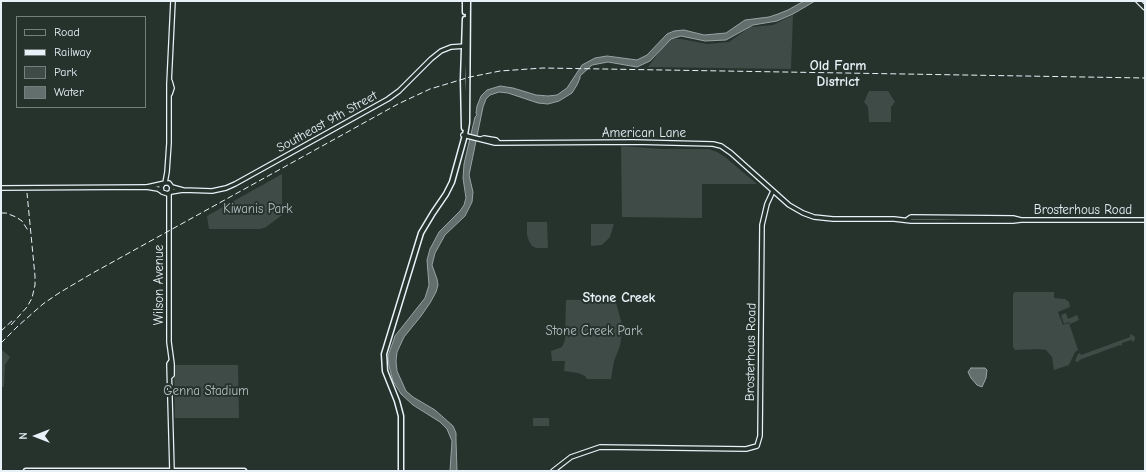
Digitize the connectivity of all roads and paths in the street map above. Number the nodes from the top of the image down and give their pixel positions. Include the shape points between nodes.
1 (173, 1) edge
2 (466, 1) edge
3 (1140, 2) edge
4 (1145, 8) edge
5 (466, 46) junction
6 (466, 136) junction
7 (167, 172) junction
8 (164, 183) junction
9 (171, 185) junction
10 (1, 188) edge
11 (146, 188) junction
12 (183, 190) junction
13 (163, 192) junction
14 (773, 192) junction
15 (170, 193) junction
16 (169, 209) junction
17 (1145, 220) edge
18 (26, 471) edge
19 (172, 471) edge
20 (244, 471) edge
21 (401, 471) edge
22 (553, 471) edge

1 - 7 street
2 - 5 main road
3 - 4 street
5 - 6 main road
5 - 12 street, Southeast 9th Street via 440,51 394,96 240,182 212,191
6 - 14 street, American Lane via 514,143 713,144 731,153
6 - 21 main road via 452,182 421,233 385,349 384,366 401,416
7 - 8 street
7 - 9 street
8 - 9 street, Southeast 9th Street
8 - 11 street
8 - 13 street via 161,187
9 - 12 street, Southeast 9th Street
9 - 15 street, Wilson Avenue
10 - 11 street
11 - 13 street
12 - 15 street, Southeast 9th Street
13 - 15 street, Southeast 9th Street
13 - 16 street, Wilson Avenue
14 - 17 street, Brosterhous Road via 796,209 819,218 911,221
14 - 22 street, Brosterhous Road via 762,225 760,436 757,446 746,449 600,447 571,457
15 - 16 street, Wilson Avenue
16 - 19 street, Wilson Avenue
18 - 19 main road
19 - 20 main road

